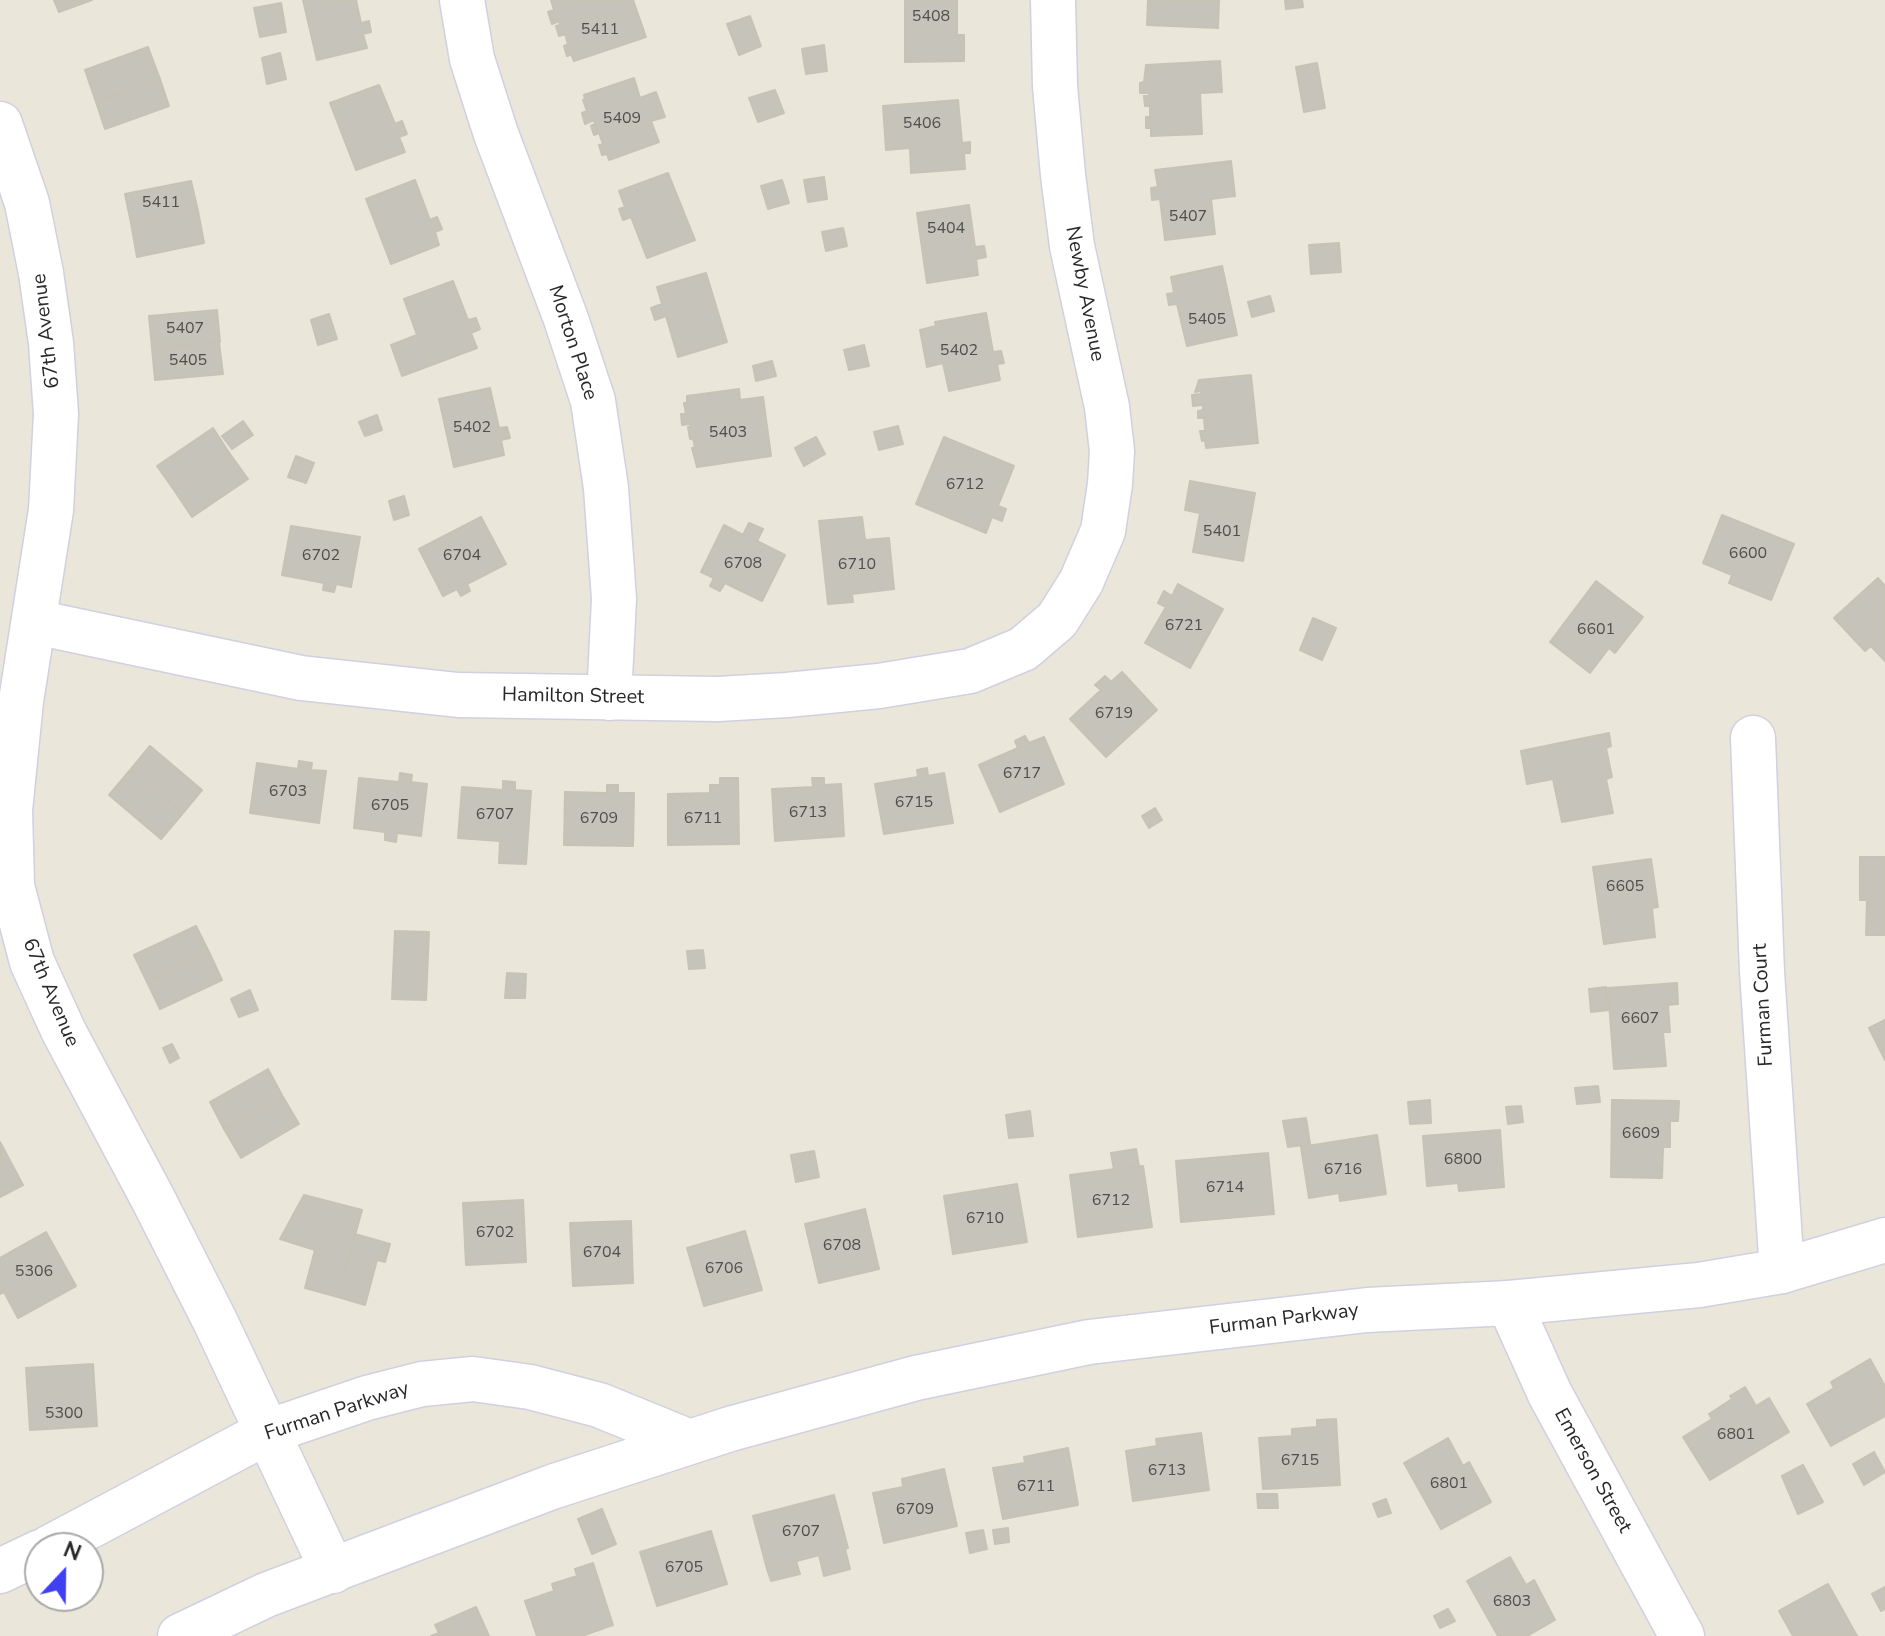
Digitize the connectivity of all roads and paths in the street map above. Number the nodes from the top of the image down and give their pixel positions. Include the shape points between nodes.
1 (462, 0) edge
2 (1053, 0) edge
3 (0, 124) edge
4 (1081, 582) joint
5 (35, 622) junction
6 (609, 698) junction
7 (1753, 738) dead end
8 (1885, 1240) edge
9 (1782, 1271) junction
10 (1509, 1303) junction
11 (267, 1432) junction
12 (690, 1442) junction
13 (79, 1532) edge
14 (24, 1560) edge
15 (0, 1571) edge
16 (333, 1571) junction
17 (180, 1636) edge
18 (1682, 1636) edge

1 - 6 street, Morton Place via 472,59 496,134 593,401 614,599
2 - 4 street, Newby Avenue via 1055,86 1072,246 1112,451 1103,531
3 - 5 street, 67th Avenue via 27,203 41,273 56,414 51,510
4 - 6 street, Hamilton Street via 1057,620 1023,649 970,671 787,695
5 - 6 street, Hamilton Street via 301,678 458,695
5 - 11 street, 67th Avenue via 10,810 12,886 32,962
7 - 9 street, Furman Court
8 - 9 street, Furman Parkway
9 - 10 street, Furman Parkway via 1699,1285
10 - 12 street, Furman Parkway via 1367,1310 1089,1342 916,1378
10 - 18 street, Emerson Street via 1550,1394
11 - 12 street, Furman Parkway via 367,1398 422,1384 473,1379 599,1405
11 - 13 street, Furman Parkway
11 - 16 street, 67th Avenue
12 - 16 street, Furman Parkway via 552,1487
14 - 15 street
16 - 17 street, Furman Parkway via 266,1595

